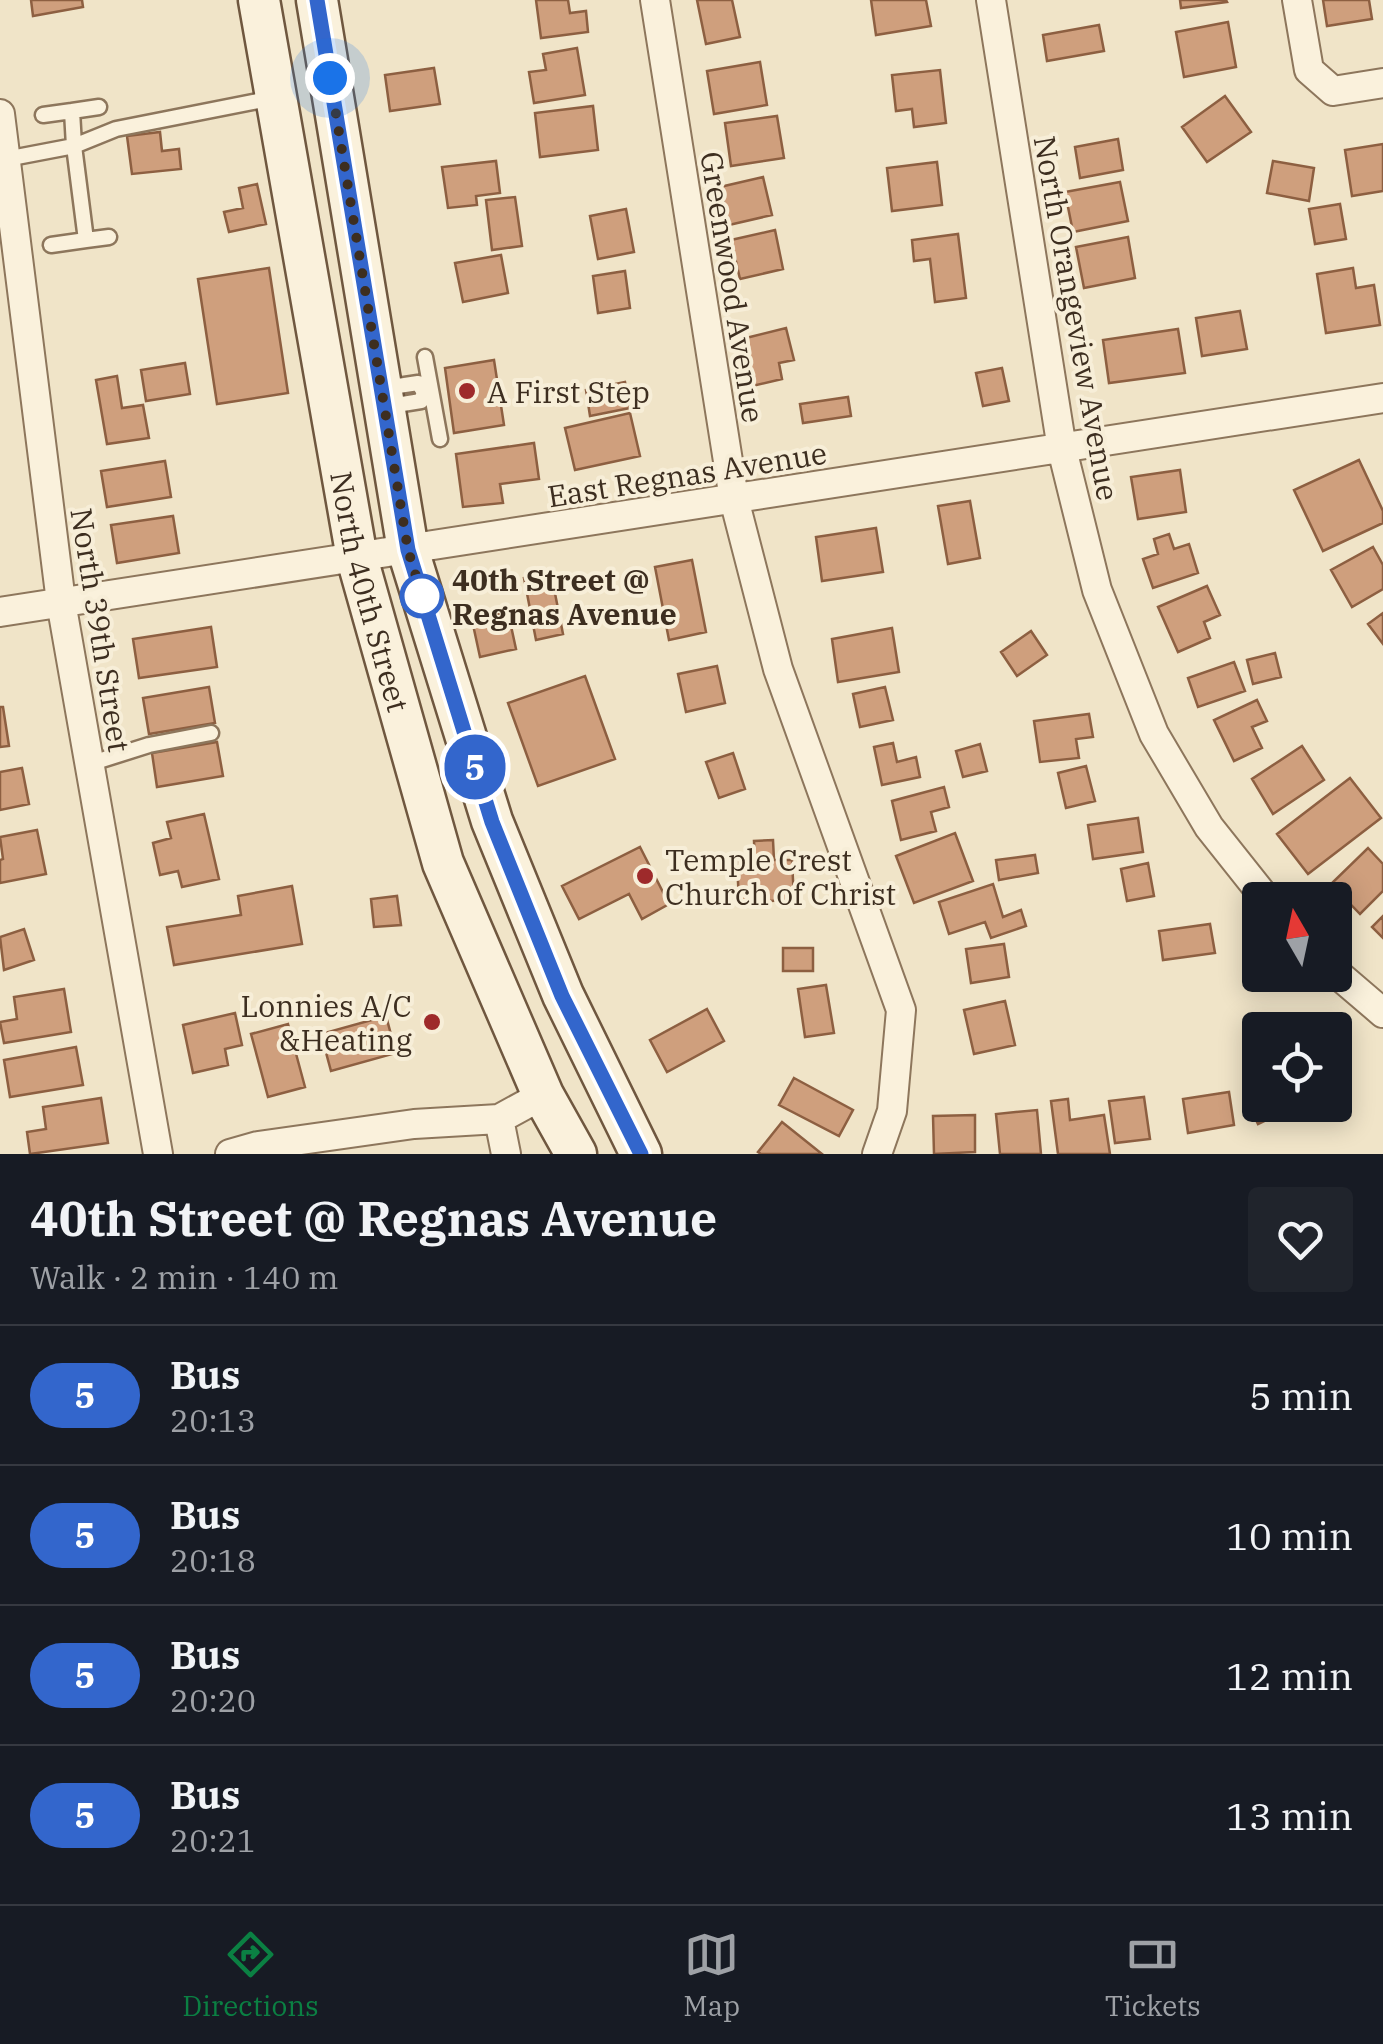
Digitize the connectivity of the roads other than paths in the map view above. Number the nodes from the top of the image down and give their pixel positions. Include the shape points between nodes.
1 (259, 0) edge
2 (316, 0) edge
3 (655, 0) edge
4 (990, 0) edge
5 (1297, 0) edge
6 (1383, 83) edge
7 (276, 97) junction
8 (100, 107) dead end
9 (72, 111) junction
10 (0, 114) edge
11 (42, 116) dead end
12 (74, 146) junction
13 (6, 159) junction
14 (110, 237) dead end
15 (86, 240) junction
16 (50, 244) dead end
17 (424, 357) dead end
18 (428, 392) junction
19 (382, 398) junction
20 (1379, 405) edge
21 (440, 439) dead end
22 (1062, 450) junction
23 (734, 499) junction
24 (408, 550) junction
25 (357, 558) junction
26 (61, 602) junction
27 (0, 612) edge
28 (211, 734) dead end
29 (89, 764) junction
30 (1252, 882) edge
31 (1352, 987) edge
32 (1383, 1013) edge
33 (543, 1095) junction
34 (499, 1119) junction
35 (158, 1154) edge
36 (230, 1154) edge
37 (506, 1154) edge
38 (576, 1154) edge
39 (642, 1154) edge
40 (876, 1154) edge

1 - 7 main road, North 40th Street
2 - 19 main road, North 40th Street
3 - 23 street, Greenwood Avenue
4 - 22 street, North Orangeview Avenue
5 - 6 street via 1310,70 1333,90
7 - 12 lane via 116,128
7 - 25 main road, North 40th Street
8 - 9 lane
9 - 11 lane
9 - 12 lane
10 - 13 street, North 39th Street
12 - 13 lane
12 - 15 lane
13 - 26 street, North 39th Street
14 - 15 lane
15 - 16 lane
17 - 18 lane
18 - 19 lane via 421,401
18 - 21 lane
19 - 24 main road, North 40th Street
20 - 22 street, East Regnas Avenue
22 - 23 street, East Regnas Avenue
22 - 30 street, North Orangeview Avenue via 1097,590 1154,734 1209,826
23 - 24 street, East Regnas Avenue
23 - 40 street, Greenwood Avenue via 778,669 901,1010 892,1110
24 - 25 street, East Regnas Avenue
24 - 39 main road, North 40th Street via 492,822 562,996
25 - 26 street, East Regnas Avenue
25 - 33 main road, North 40th Street via 443,862
26 - 27 street, East Regnas Avenue
26 - 29 street, North 39th Street
28 - 29 lane via 149,744
29 - 35 street, North 39th Street
31 - 32 street
33 - 34 street
33 - 38 main road, North 40th Street
34 - 36 street via 394,1127
34 - 37 street

